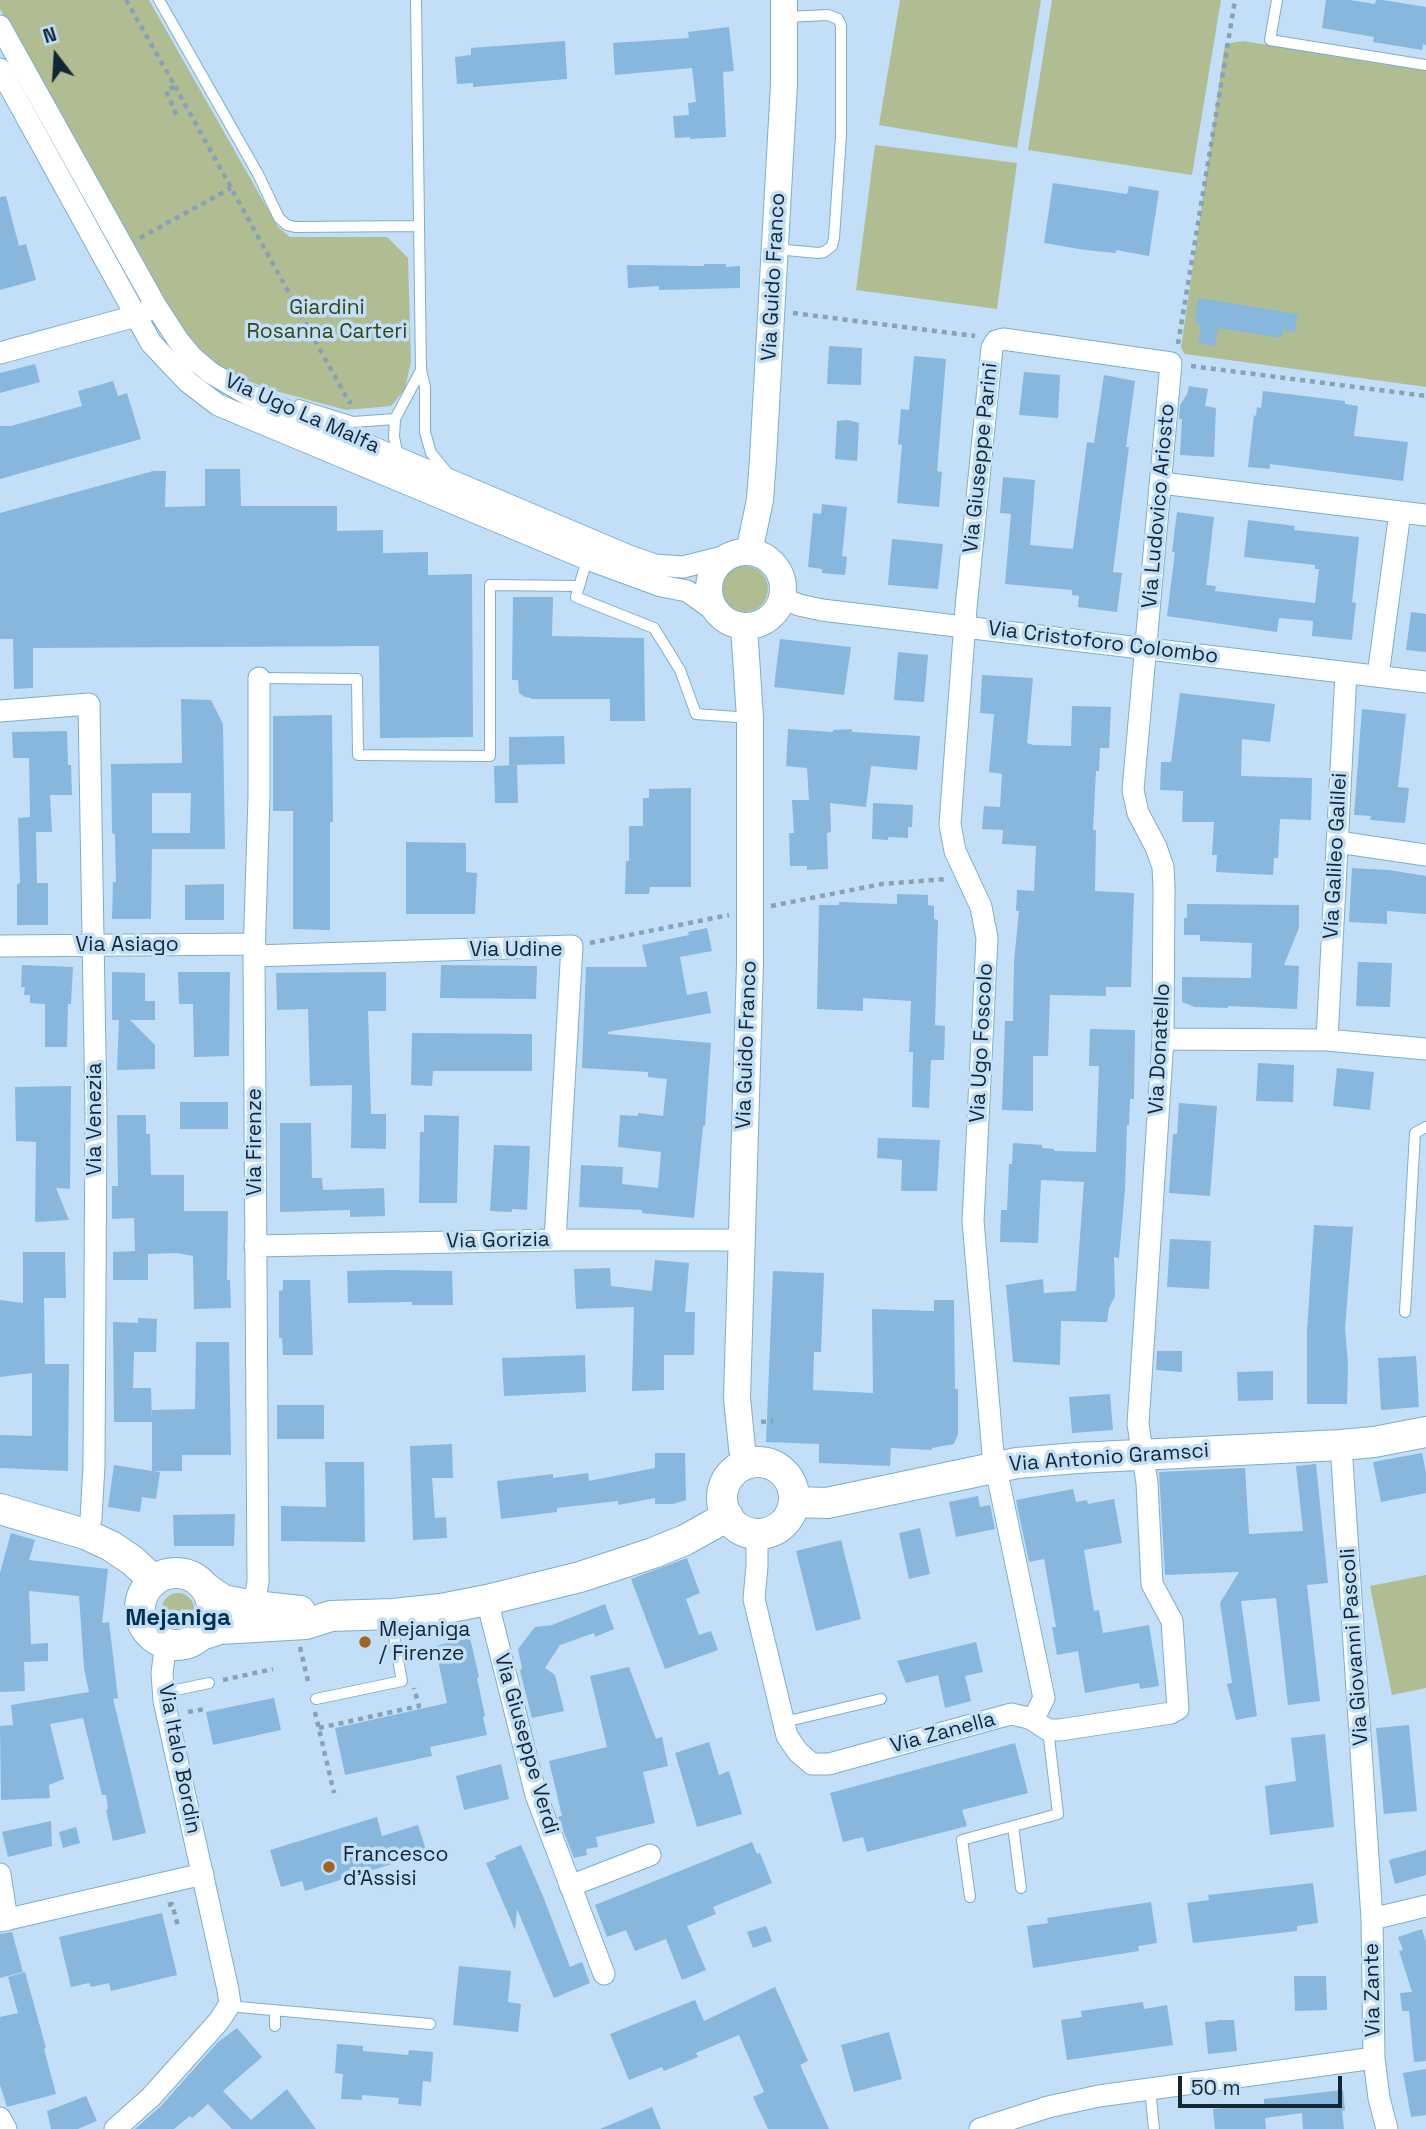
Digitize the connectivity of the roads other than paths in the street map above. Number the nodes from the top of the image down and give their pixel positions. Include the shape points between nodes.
1 (159, 0) edge
2 (416, 0) edge
3 (1277, 0) edge
4 (784, 8) edge
5 (0, 26) edge
6 (1426, 65) edge
7 (0, 69) edge
8 (419, 226) junction
9 (776, 248) junction
10 (156, 306) junction
11 (136, 316) junction
12 (0, 353) edge
13 (1171, 363) joint
14 (421, 370) junction
15 (274, 405) junction
16 (395, 419) junction
17 (398, 457) junction
18 (454, 481) junction
19 (402, 483) junction
20 (1161, 483) junction
21 (1401, 512) junction
22 (1426, 515) edge
23 (591, 550) junction
24 (742, 553) junction
25 (579, 586) junction
26 (782, 598) junction
27 (718, 613) junction
28 (744, 626) junction
29 (965, 626) junction
30 (1146, 649) junction
31 (1346, 673) junction
32 (1378, 676) junction
33 (259, 678) joint
34 (1426, 682) edge
35 (0, 711) edge
36 (750, 718) junction
37 (1338, 842) junction
38 (1426, 855) edge
39 (0, 946) edge
40 (94, 946) junction
41 (254, 950) junction
42 (1163, 1039) junction
43 (1327, 1040) junction
44 (1426, 1049) edge
45 (1426, 1127) edge
46 (555, 1240) junction
47 (741, 1240) junction
48 (256, 1247) junction
49 (1405, 1312) dead end
50 (1426, 1432) edge
51 (1341, 1445) junction
52 (1142, 1454) junction
53 (746, 1465) junction
54 (995, 1466) junction
55 (794, 1502) junction
56 (0, 1509) edge
57 (728, 1516) junction
58 (85, 1534) junction
59 (757, 1534) junction
60 (154, 1581) junction
61 (206, 1588) junction
62 (487, 1600) junction
63 (254, 1606) junction
64 (393, 1614) junction
65 (331, 1616) junction
66 (201, 1634) junction
67 (166, 1643) junction
68 (209, 1683) road end
69 (163, 1691) junction
70 (313, 1699) road end
71 (881, 1699) dead end
72 (783, 1722) junction
73 (1040, 1725) junction
74 (1013, 1826) junction
75 (1368, 1849) joint
76 (650, 1855) dead end
77 (0, 1874) edge
78 (203, 1874) junction
79 (570, 1886) junction
80 (1021, 1888) dead end
81 (970, 1897) dead end
82 (1426, 1906) edge
83 (1372, 1919) junction
84 (4, 1920) edge
85 (604, 1974) dead end
86 (230, 2004) junction
87 (275, 2010) junction
88 (430, 2024) dead end
89 (275, 2026) dead end
90 (1374, 2058) junction
91 (1150, 2088) junction
92 (0, 2118) edge
93 (6, 2129) edge
94 (116, 2129) edge
95 (980, 2129) edge
96 (1154, 2129) edge
97 (1387, 2129) edge

1 - 8 lane via 287,225
2 - 8 lane
3 - 6 lane via 1270,40
4 - 9 street, Via Guido Franco
4 - 9 lane via 828,15 841,25 841,136 832,247 818,253
5 - 10 street, Via Ugo La Malfa
7 - 11 street, Via Ugo La Malfa
8 - 14 lane
9 - 24 street, Via Guido Franco via 760,500
10 - 11 street
10 - 15 street, Via Ugo La Malfa via 178,340 211,373
11 - 12 street
11 - 19 street, Via Ugo La Malfa via 168,362 218,405
13 - 20 street, Via Ludovico Ariosto
13 - 29 street, Via Giuseppe Parini via 996,341
14 - 16 lane
14 - 18 lane via 431,453
15 - 16 lane via 296,404 353,422
15 - 17 street, Via Ugo La Malfa
16 - 17 lane
17 - 18 street, Via Ugo La Malfa
17 - 19 street
18 - 23 street, Via Ugo La Malfa
19 - 23 street, Via Ugo La Malfa
20 - 21 street
20 - 30 street, Via Ludovico Ariosto
21 - 22 street
21 - 32 street
23 - 24 street, Via Ugo La Malfa via 683,567
23 - 25 lane
23 - 27 street, Via Ugo La Malfa via 661,586 687,591
24 - 26 street via 769,559 783,587
24 - 27 street via 724,559 711,579 709,591
25 - 33 lane via 489,585 489,756 358,755 357,679
25 - 36 lane via 576,597 654,628 680,670 696,714
26 - 28 street via 768,619
26 - 29 street, Via Cristoforo Colombo via 822,610
27 - 28 street
28 - 36 street, Via Guido Franco
29 - 30 street, Via Cristoforo Colombo
29 - 54 street, Via Ugo Foscolo via 950,824 955,851 981,907 986,938 973,1222
30 - 31 street, Via Cristoforo Colombo
30 - 42 street, Via Donatello via 1133,790 1138,813 1163,867
31 - 32 street, Via Cristoforo Colombo
31 - 37 street, Via Galileo Galilei
32 - 34 street, Via Cristoforo Colombo
33 - 41 street, Via Firenze
35 - 40 street, Via Venezia via 89,704
36 - 47 street, Via Guido Franco via 750,964
37 - 38 street
37 - 43 street, Via Galileo Galilei
39 - 40 street, Via Asiago
40 - 41 street, Via Asiago
40 - 58 street, Via Venezia via 94,1465 91,1519
41 - 46 street, Via Udine via 572,946
41 - 48 street, Via Firenze
42 - 43 street
42 - 52 street, Via Donatello via 1138,1424
43 - 44 street
45 - 49 lane via 1415,1133
46 - 47 street, Via Gorizia
46 - 48 street, Via Gorizia
47 - 53 street, Via Guido Franco via 737,1398
48 - 63 street, Via Firenze via 258,1581
50 - 51 main road, Via Antonio Gramsci
51 - 52 main road, Via Antonio Gramsci
51 - 75 street, Via Giovanni Pascoli
52 - 54 main road, Via Antonio Gramsci
52 - 73 street, Via Zanella via 1152,1584 1171,1620 1178,1709 1060,1730
53 - 55 main road via 764,1463 780,1470 792,1484
53 - 57 main road via 725,1486
54 - 55 main road, Via Antonio Gramsci via 827,1503
54 - 73 street, Via Ugo Foscolo via 1044,1698
55 - 59 main road via 778,1528
56 - 58 main road
57 - 59 main road via 744,1531
57 - 62 main road via 653,1553
58 - 60 main road via 122,1553
59 - 72 street, Via Zanella via 754,1599
60 - 61 main road via 181,1573
60 - 67 main road via 141,1599 142,1621 156,1639
61 - 63 main road via 223,1600
61 - 66 main road via 212,1607
62 - 64 main road
62 - 79 street, Via Giuseppe Verdi via 536,1795
63 - 65 main road
64 - 65 main road
64 - 70 lane via 402,1681
65 - 66 main road via 289,1626
66 - 67 main road via 185,1644
67 - 69 street, Via Italo Bordin
68 - 69 lane
69 - 78 street, Via Italo Bordin
71 - 72 lane
72 - 73 street, Via Zanella via 798,1752 812,1764 829,1764 1011,1714
73 - 74 lane via 1058,1814
74 - 80 lane
74 - 81 lane via 962,1840
75 - 83 street, Via Zante
76 - 79 street
77 - 84 street
78 - 84 street
78 - 86 street, Via Italo Bordin
79 - 85 street, Via Giuseppe Verdi
82 - 83 street
83 - 90 street, Via Zante
86 - 87 lane
86 - 94 street via 150,2097
87 - 88 lane
87 - 89 lane
90 - 91 street
90 - 97 street, Via Zante
91 - 95 street via 1048,2107
91 - 96 lane
92 - 93 street

